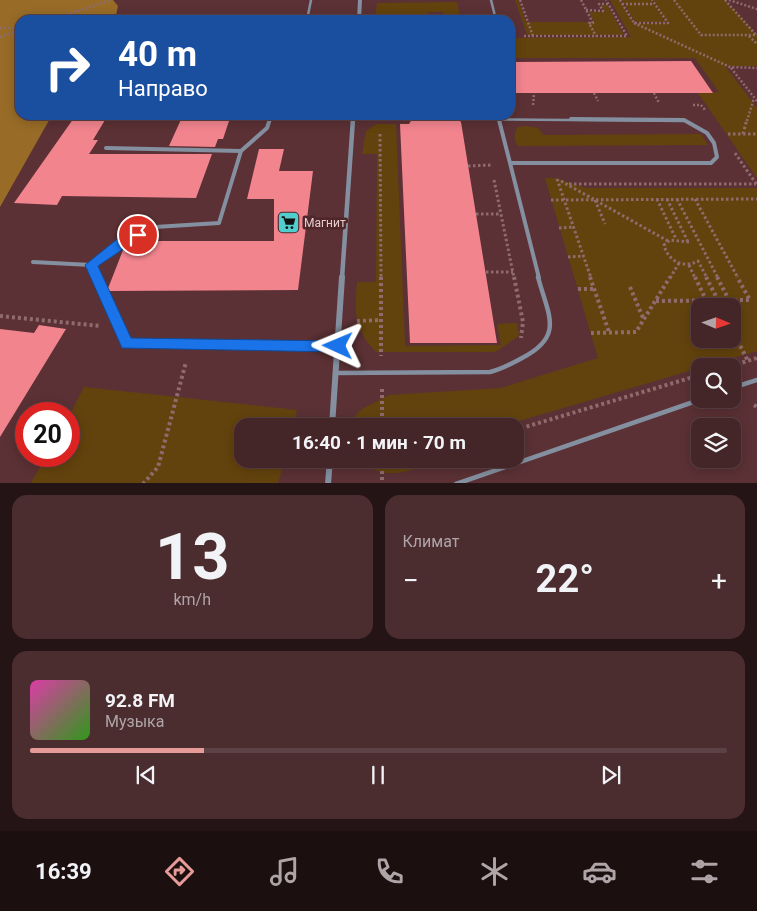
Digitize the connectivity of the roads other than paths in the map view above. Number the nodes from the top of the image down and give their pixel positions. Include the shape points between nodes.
1 (311, 0) edge
2 (360, 0) edge
3 (490, 0) edge
4 (308, 15) edge
5 (359, 15) edge
6 (494, 15) edge
7 (269, 120) edge
8 (353, 120) edge
9 (499, 120) edge
10 (515, 120) edge
11 (106, 148) dead end
12 (241, 151) junction
13 (510, 163) junction
14 (33, 262) dead end
15 (91, 265) junction
16 (338, 346) junction
17 (336, 373) junction
18 (757, 380) edge
19 (741, 385) edge
20 (691, 403) edge
21 (333, 418) edge
22 (329, 468) edge
23 (328, 483) edge
24 (459, 483) edge

1 - 4 lane
2 - 5 street
3 - 6 lane
7 - 12 lane via 267,128
8 - 16 street
9 - 13 lane
10 - 13 lane via 684,120 705,130 714,139 717,157 711,163
11 - 12 lane
12 - 15 lane via 219,223 156,227 120,243
13 - 17 lane via 551,327 547,340 527,358 490,372
14 - 15 lane
15 - 16 lane via 127,344
16 - 17 street
17 - 21 street
18 - 19 lane
20 - 24 lane
22 - 23 street

